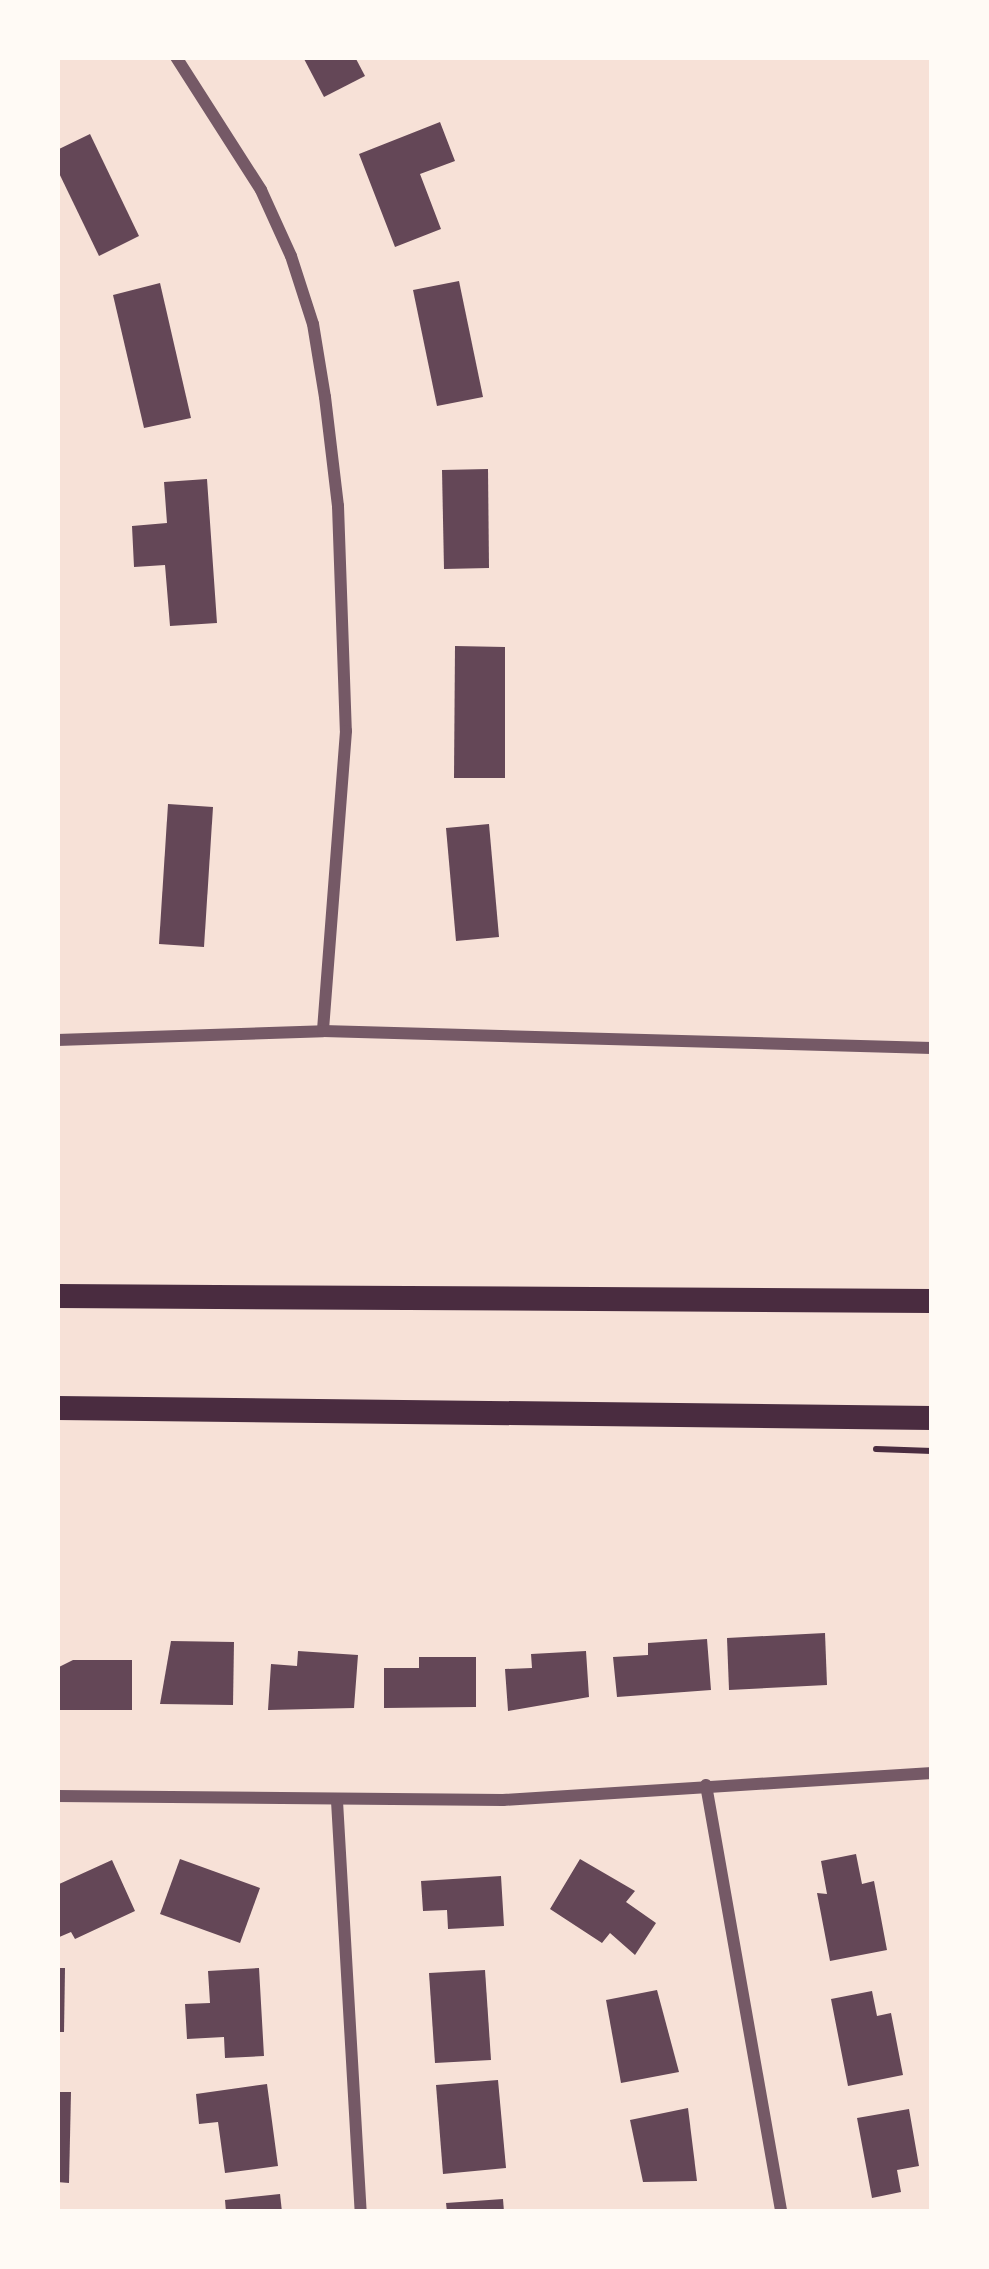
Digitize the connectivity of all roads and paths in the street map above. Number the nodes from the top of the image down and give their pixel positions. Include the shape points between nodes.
1 (176, 57) edge
2 (322, 1031) junction
3 (57, 1040) edge
4 (932, 1048) edge
5 (57, 1296) edge
6 (932, 1301) edge
7 (57, 1408) edge
8 (932, 1418) edge
9 (932, 1773) edge
10 (706, 1785) junction
11 (57, 1796) edge
12 (337, 1801) junction
13 (361, 2212) edge
14 (781, 2212) edge

1 - 2 street via 261,190 291,256 325,397 338,506 346,731
2 - 3 street
2 - 4 street
5 - 6 highway
7 - 8 highway
9 - 10 street
10 - 12 street via 503,1800
10 - 14 street
11 - 12 street
12 - 13 street

